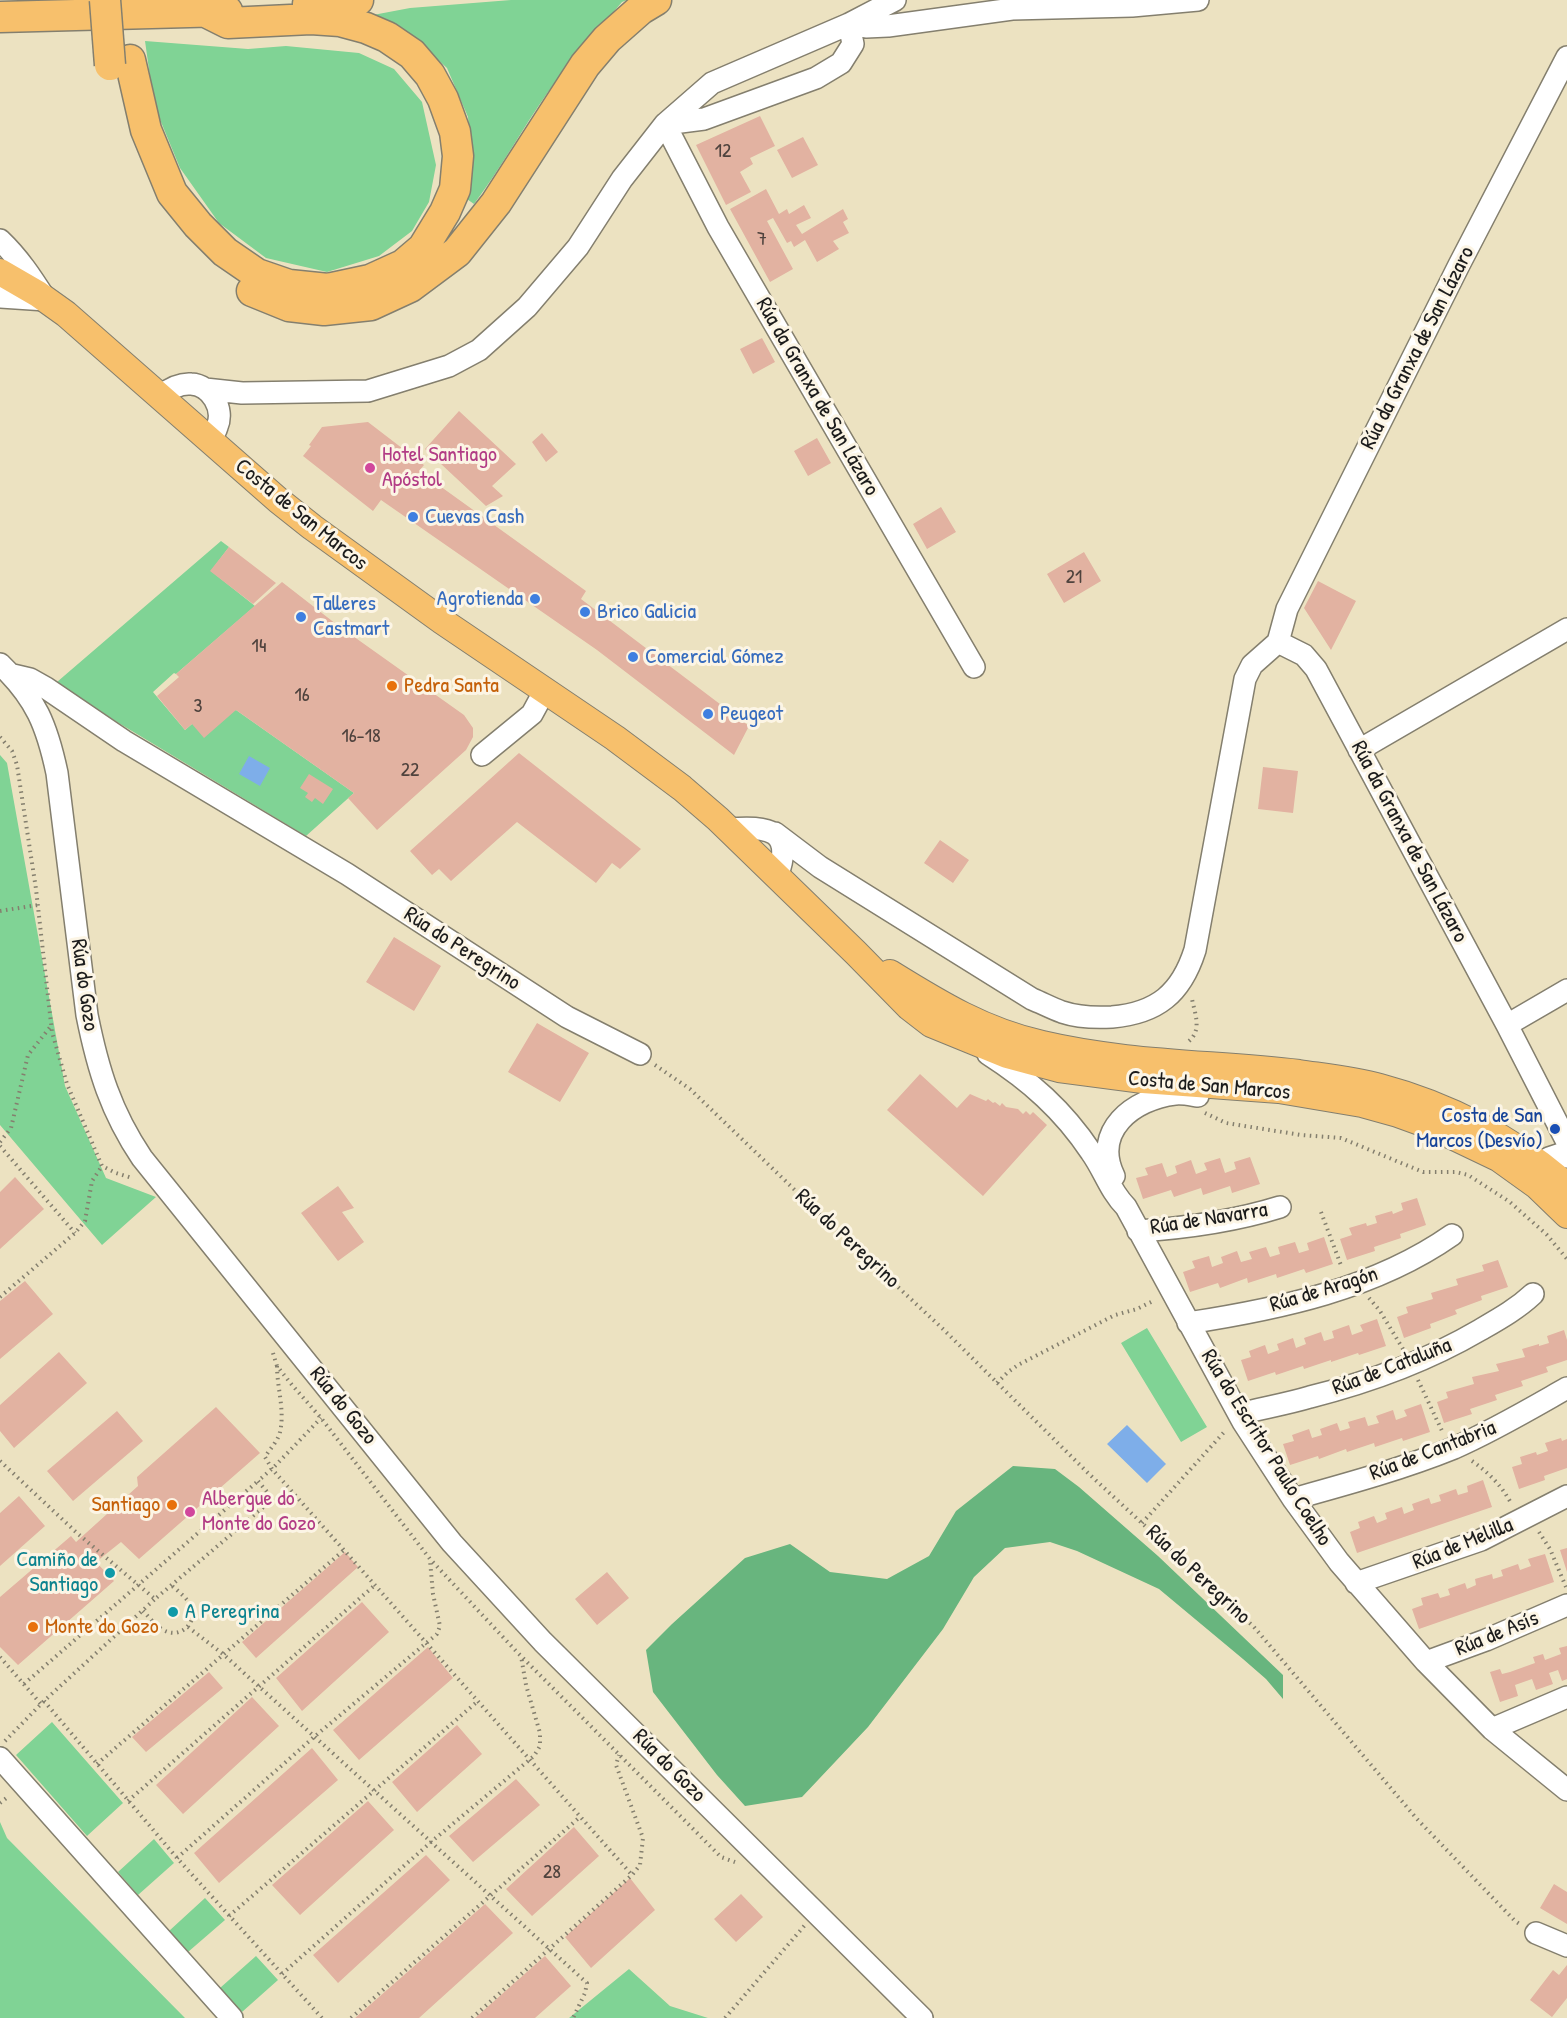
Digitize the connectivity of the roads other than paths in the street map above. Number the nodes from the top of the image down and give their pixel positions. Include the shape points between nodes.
1 (105, 0) edge
2 (125, 0) edge
3 (358, 0) edge
4 (656, 0) edge
5 (895, 0) edge
6 (1198, 0) edge
7 (208, 13) junction
8 (0, 17) edge
9 (849, 24) junction
10 (1567, 57) edge
11 (120, 63) junction
12 (664, 124) junction
13 (0, 240) edge
14 (0, 272) edge
15 (0, 297) edge
16 (46, 300) junction
17 (205, 389) junction
18 (243, 393) junction
19 (160, 396) junction
20 (220, 412) junction
21 (209, 439) junction
22 (1567, 629) edge
23 (1278, 642) junction
24 (974, 667) dead end
25 (6, 670) edge
26 (544, 690) junction
27 (1359, 750) junction
28 (482, 755) dead end
29 (728, 829) junction
30 (775, 833) junction
31 (820, 867) junction
32 (780, 869) junction
33 (856, 953) junction
34 (1567, 990) edge
35 (1507, 1025) junction
36 (969, 1041) junction
37 (640, 1054) road end
38 (1279, 1090) junction
39 (1498, 1158) junction
40 (1560, 1170) edge
41 (1126, 1207) junction
42 (1280, 1207) dead end
43 (1567, 1215) edge
44 (1138, 1231) junction
45 (1452, 1235) dead end
46 (1533, 1294) dead end
47 (1188, 1323) junction
48 (1567, 1388) edge
49 (1233, 1421) junction
50 (1567, 1496) edge
51 (1293, 1499) junction
52 (1356, 1583) junction
53 (1567, 1605) edge
54 (1426, 1662) junction
55 (1567, 1697) edge
56 (1492, 1729) junction
57 (0, 1758) edge
58 (1567, 1790) edge
59 (1536, 1933) road end
60 (1567, 1946) edge
61 (232, 2018) edge
62 (922, 2018) edge

1 - 11 highway, bridge
2 - 11 highway
3 - 7 highway
4 - 11 highway via 607,39 585,65 496,203 457,252 410,287 371,305 324,310 289,306 252,291 185,238 157,201 129,137
5 - 9 street
6 - 9 street via 1012,9 888,26
7 - 8 highway
7 - 11 highway via 228,23 311,19 366,28 412,54 430,75 455,132 455,189 423,248 403,265 370,280 328,289 289,285 257,274 225,252 172,193
9 - 12 street via 712,83
9 - 12 street via 853,44 841,63 816,78 704,119
10 - 23 street, Rúa da Granxa de San Lázaro via 1453,275 1287,609
12 - 18 street via 578,247 527,307 479,350 449,366 368,391
12 - 24 street, Rúa da Granxa de San Lázaro via 718,227
13 - 16 street
14 - 16 main road, Costa de San Marcos
15 - 16 street
16 - 19 main road, Costa de San Marcos
17 - 18 street
17 - 19 street via 193,384 179,385
17 - 20 street via 216,400
18 - 20 street
19 - 21 main road, Costa de San Marcos
20 - 21 street via 218,427
21 - 26 main road, Costa de San Marcos via 348,555
22 - 27 street
23 - 27 street, Rúa da Granxa de San Lázaro via 1304,656 1316,669
23 - 31 street via 1252,665 1245,679 1195,950 1183,979 1164,1000 1142,1012 1102,1018 1062,1012 1032,999
25 - 37 street, Rúa do Peregrino via 46,688 124,741 347,874 567,1017
25 - 62 street, Rúa do Gozo via 34,704 51,744 93,1047 108,1096 142,1158 490,1585
26 - 28 street via 532,714
26 - 29 main road, Costa de San Marcos via 682,788
27 - 35 street, Rúa da Granxa de San Lázaro
29 - 30 street via 755,827
29 - 32 main road, Costa de San Marcos
30 - 31 street
30 - 32 street, Costa de San Marcos via 782,844
31 - 32 street via 791,859
32 - 33 main road, Costa de San Marcos
33 - 36 main road, Costa de San Marcos via 921,1017
33 - 40 main road, Costa de San Marcos via 947,1009 1003,1032 1120,1058 1265,1069 1379,1086 1455,1114
34 - 35 street
35 - 40 street, Rúa da Granxa de San Lázaro
36 - 38 main road, Costa de San Marcos via 1035,1064 1084,1073
36 - 41 street, Rúa do Escritor Paulo Coelho via 1030,1082 1054,1105 1092,1153 1116,1198
38 - 39 main road, Costa de San Marcos via 1398,1114
38 - 41 street, Rúa do Escritor Paulo Coelho via 1222,1098 1177,1094 1149,1100 1129,1111 1116,1124 1107,1146 1107,1158
39 - 40 main road
39 - 43 main road, Costa de San Marcos via 1537,1186
41 - 44 street, Rúa do Escritor Paulo Coelho
42 - 44 street, Rúa de Navarra via 1203,1224
44 - 47 street, Rúa do Escritor Paulo Coelho
45 - 47 street, Rúa de Aragón via 1435,1247 1323,1295
46 - 49 street, Rúa de Cataluña via 1518,1308 1460,1342 1411,1365
47 - 49 street, Rúa do Escritor Paulo Coelho
48 - 51 street, Rúa de Cantabria via 1454,1447
49 - 51 street, Rúa do Escritor Paulo Coelho
50 - 52 street, Rúa de Melilla via 1481,1540
51 - 52 street, Rúa do Escritor Paulo Coelho
52 - 54 street, Rúa do Escritor Paulo Coelho
53 - 54 street, Rúa de Asís
54 - 56 street, Rúa do Escritor Paulo Coelho
55 - 56 street
56 - 58 street, Rúa do Escritor Paulo Coelho
57 - 61 street
59 - 60 street

